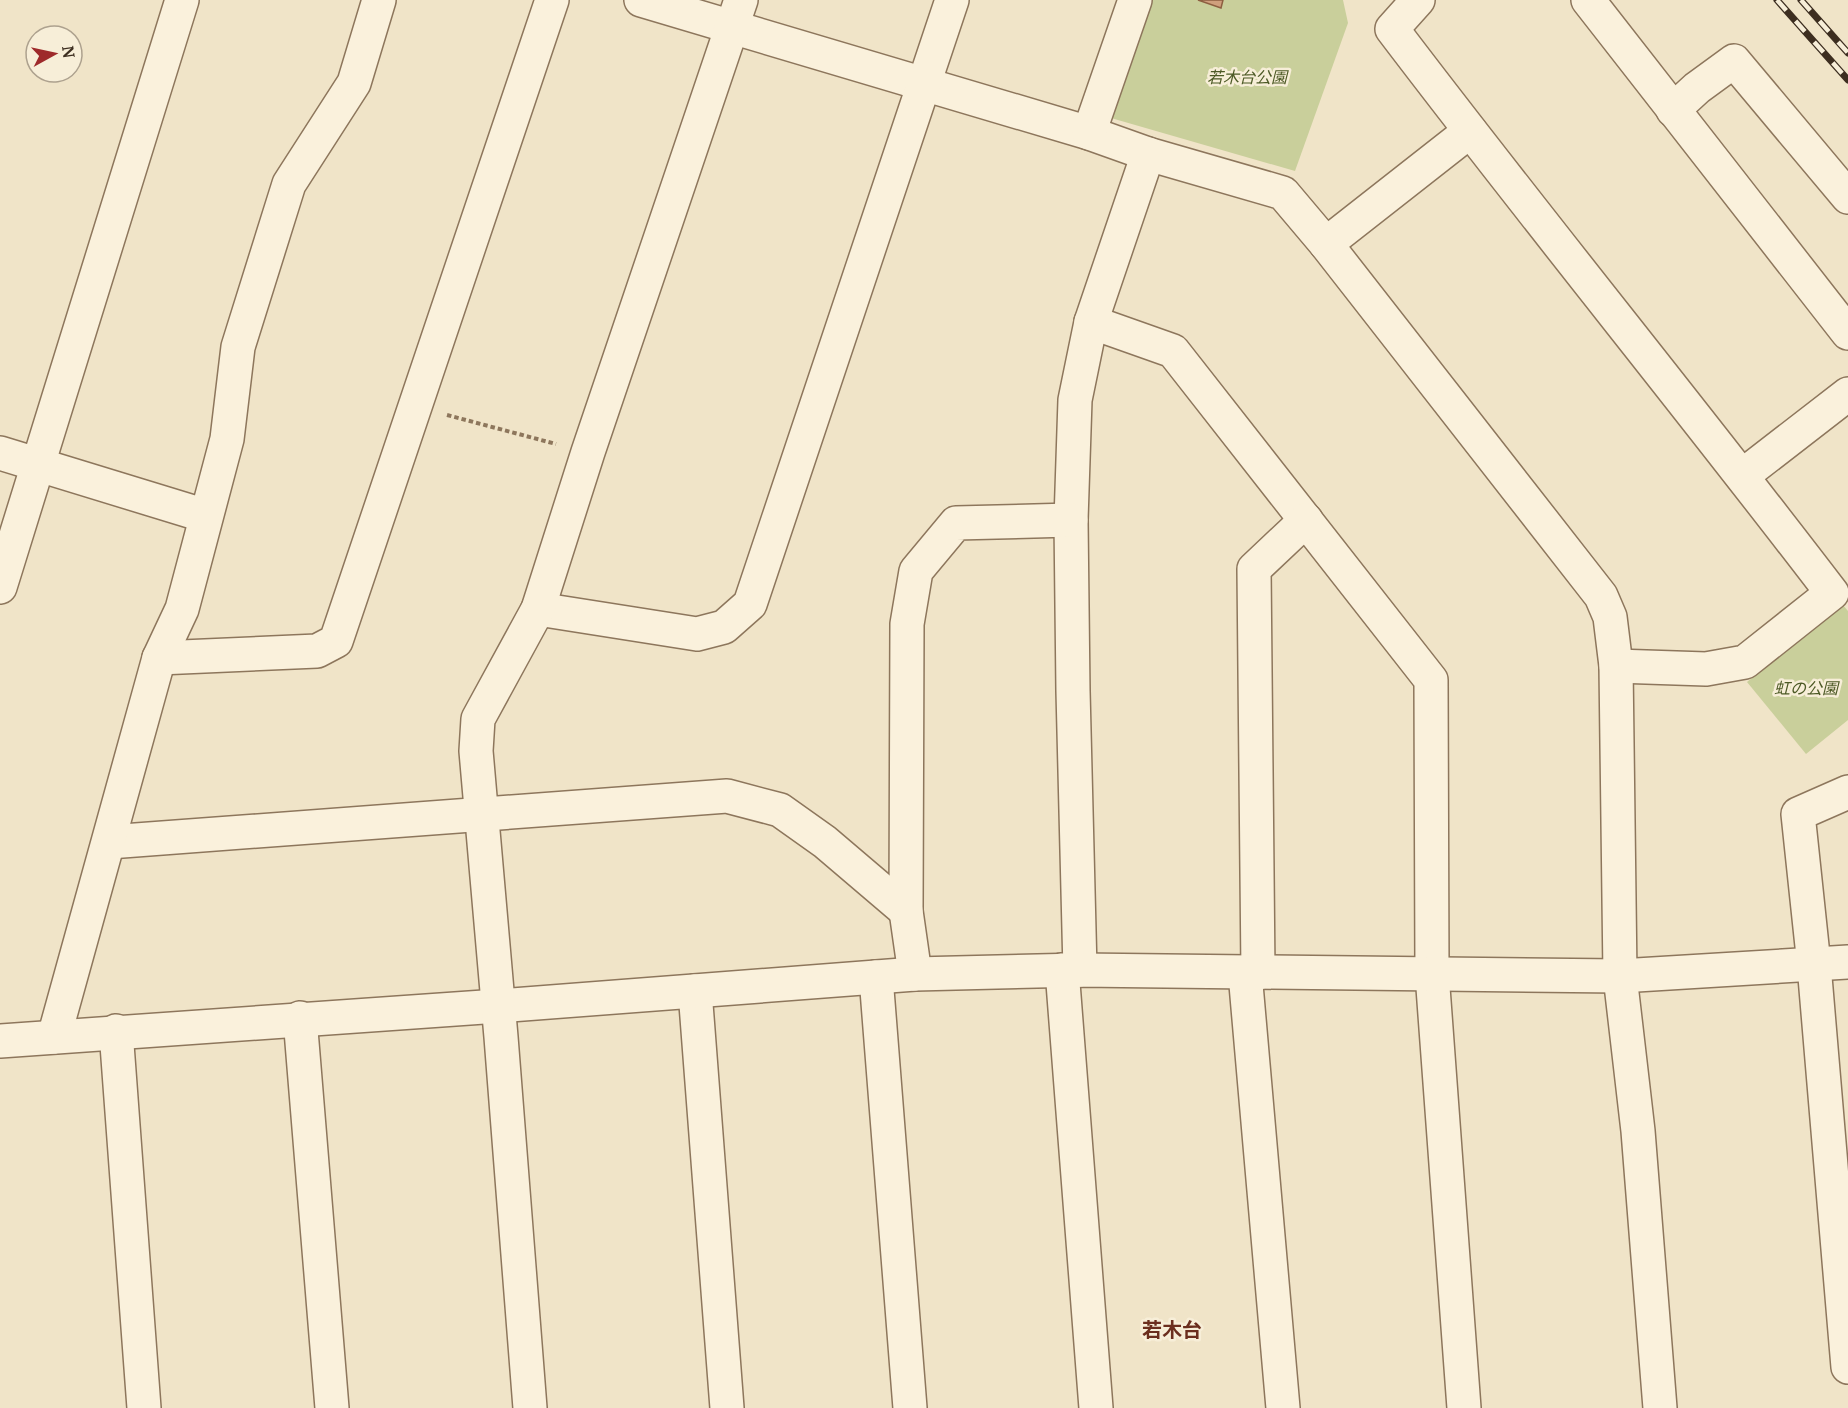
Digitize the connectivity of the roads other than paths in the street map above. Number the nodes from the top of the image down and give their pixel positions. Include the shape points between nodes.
1 (182, 0) edge
2 (379, 0) edge
3 (552, 0) edge
4 (640, 0) edge
5 (952, 0) edge
6 (1135, 0) edge
7 (1418, 0) edge
8 (1588, 0) edge
9 (736, 14) edge
10 (924, 83) junction
11 (1674, 110) junction
12 (1470, 131) junction
13 (1089, 133) junction
14 (1148, 154) junction
15 (1848, 197) edge
16 (1326, 244) junction
17 (1091, 321) junction
18 (1848, 333) edge
19 (1848, 393) edge
20 (0, 453) edge
21 (37, 465) junction
22 (1742, 476) junction
23 (206, 516) junction
24 (1071, 520) junction
25 (1306, 520) junction
26 (0, 587) edge
27 (538, 609) junction
28 (159, 658) junction
29 (1616, 666) junction
30 (1848, 792) edge
31 (483, 816) junction
32 (109, 842) junction
33 (906, 911) junction
34 (1848, 962) edge
35 (1814, 965) junction
36 (1071, 970) junction
37 (1252, 973) junction
38 (915, 974) junction
39 (1432, 974) junction
40 (1620, 976) junction
41 (876, 977) junction
42 (695, 991) junction
43 (498, 1006) junction
44 (300, 1018) junction
45 (116, 1031) junction
46 (54, 1037) junction
47 (0, 1041) edge
48 (1848, 1367) edge
49 (144, 1408) edge
50 (332, 1408) edge
51 (530, 1408) edge
52 (728, 1408) edge
53 (910, 1408) edge
54 (1096, 1408) edge
55 (1283, 1408) edge
56 (1464, 1408) edge
57 (1660, 1408) edge

1 - 21 street
2 - 23 street via 354,83 289,184 238,347 227,439
3 - 28 street via 336,641 317,651
4 - 9 street
5 - 10 street
6 - 13 street
7 - 12 street via 1392,28
8 - 11 street
9 - 10 street
9 - 27 street
10 - 13 street
10 - 27 street via 750,604 724,627 697,634
11 - 15 street via 1734,61
11 - 18 street
12 - 16 street
12 - 22 street
13 - 14 street
14 - 16 street via 1284,193
14 - 17 street
16 - 29 street via 1601,596 1610,617
17 - 24 street via 1075,400
17 - 25 street via 1173,351
19 - 22 street
20 - 21 street
21 - 23 street
21 - 26 street
22 - 29 street via 1832,594 1745,662 1706,669
23 - 28 street via 182,609
24 - 33 street via 956,523 916,570 907,624
24 - 36 street
25 - 37 street via 1254,569
25 - 39 street via 1431,680
27 - 31 street via 478,719 476,751
28 - 32 street
29 - 40 street
30 - 35 street via 1798,814
31 - 32 street
31 - 33 street via 727,796 780,810 825,842
31 - 43 street
32 - 46 street
33 - 38 street
34 - 35 street
35 - 40 street
35 - 48 street
36 - 37 street
36 - 38 street
36 - 54 street
37 - 39 street
37 - 55 street
38 - 41 street
39 - 40 street
39 - 56 street
40 - 57 street via 1638,1131
41 - 42 street
41 - 53 street
42 - 43 street
42 - 52 street
43 - 44 street
43 - 51 street
44 - 45 street
44 - 50 street
45 - 46 street
45 - 49 street
46 - 47 street

